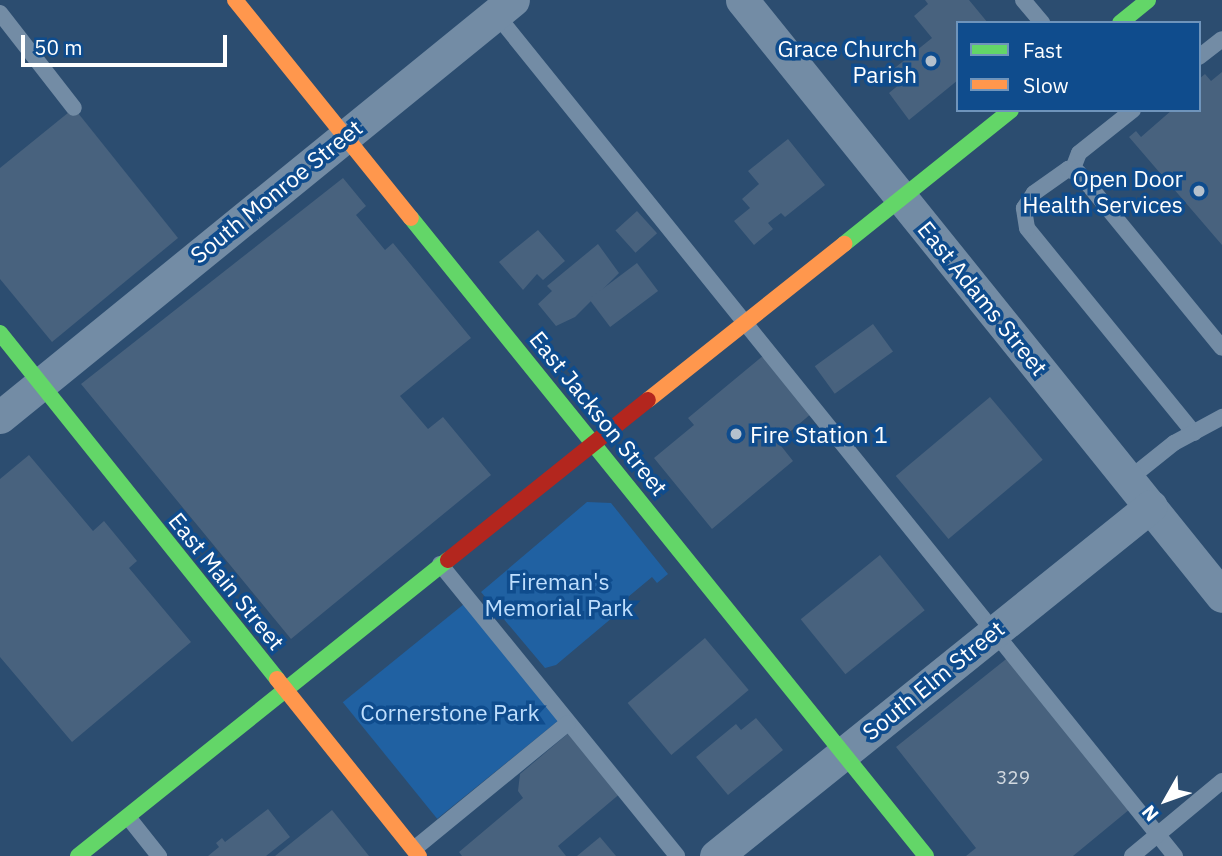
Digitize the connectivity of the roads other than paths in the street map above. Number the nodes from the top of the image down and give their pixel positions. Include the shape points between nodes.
1 (235, 0) edge
2 (742, 0) edge
3 (1023, 0) edge
4 (1148, 0) edge
5 (505, 7) edge
6 (0, 13) edge
7 (1040, 21) edge
8 (1122, 21) edge
9 (1222, 39) edge
10 (1201, 55) edge
11 (74, 108) dead end
12 (1010, 112) edge
13 (1130, 112) edge
14 (344, 135) junction
15 (1072, 171) junction
16 (904, 197) junction
17 (745, 322) junction
18 (0, 334) edge
19 (1222, 348) edge
20 (40, 384) junction
21 (0, 417) edge
22 (1222, 417) edge
23 (1194, 433) junction
24 (594, 442) junction
25 (1129, 479) junction
26 (1151, 506) junction
27 (440, 564) junction
28 (1222, 596) edge
29 (996, 630) junction
30 (284, 687) junction
31 (568, 723) junction
32 (843, 752) junction
33 (1222, 782) edge
34 (127, 816) junction
35 (1158, 834) junction
36 (417, 853) edge
37 (78, 856) edge
38 (159, 856) edge
39 (677, 856) edge
40 (716, 856) edge
41 (926, 856) edge
42 (1132, 856) edge
43 (1175, 856) edge

1 - 14 main road, East Jackson Street
2 - 16 street, East Adams Street
3 - 7 lane
4 - 8 main road
5 - 14 street, South Monroe Street
5 - 17 lane
6 - 11 lane
9 - 10 lane
12 - 16 main road
13 - 15 lane via 1079,153
14 - 20 street, South Monroe Street
14 - 24 main road, East Jackson Street
15 - 19 lane via 1078,172
15 - 23 lane via 1034,193 1024,208 1027,228
16 - 17 main road
16 - 25 street, East Adams Street
17 - 24 main road
17 - 29 lane
18 - 20 main road, East Main Street
20 - 21 street, South Monroe Street
20 - 30 main road, East Main Street
22 - 23 lane
23 - 25 lane
24 - 27 main road
24 - 32 main road, East Jackson Street
25 - 26 street, East Adams Street
26 - 28 street, East Adams Street
26 - 29 street, South Elm Street
27 - 30 main road
27 - 31 lane
29 - 32 street, South Elm Street
29 - 35 lane
30 - 34 main road
30 - 36 main road, East Main Street
31 - 36 lane
31 - 39 lane
32 - 40 street, South Elm Street
32 - 41 main road, East Jackson Street
33 - 35 lane
34 - 37 main road
34 - 38 lane
35 - 42 lane
35 - 43 lane

